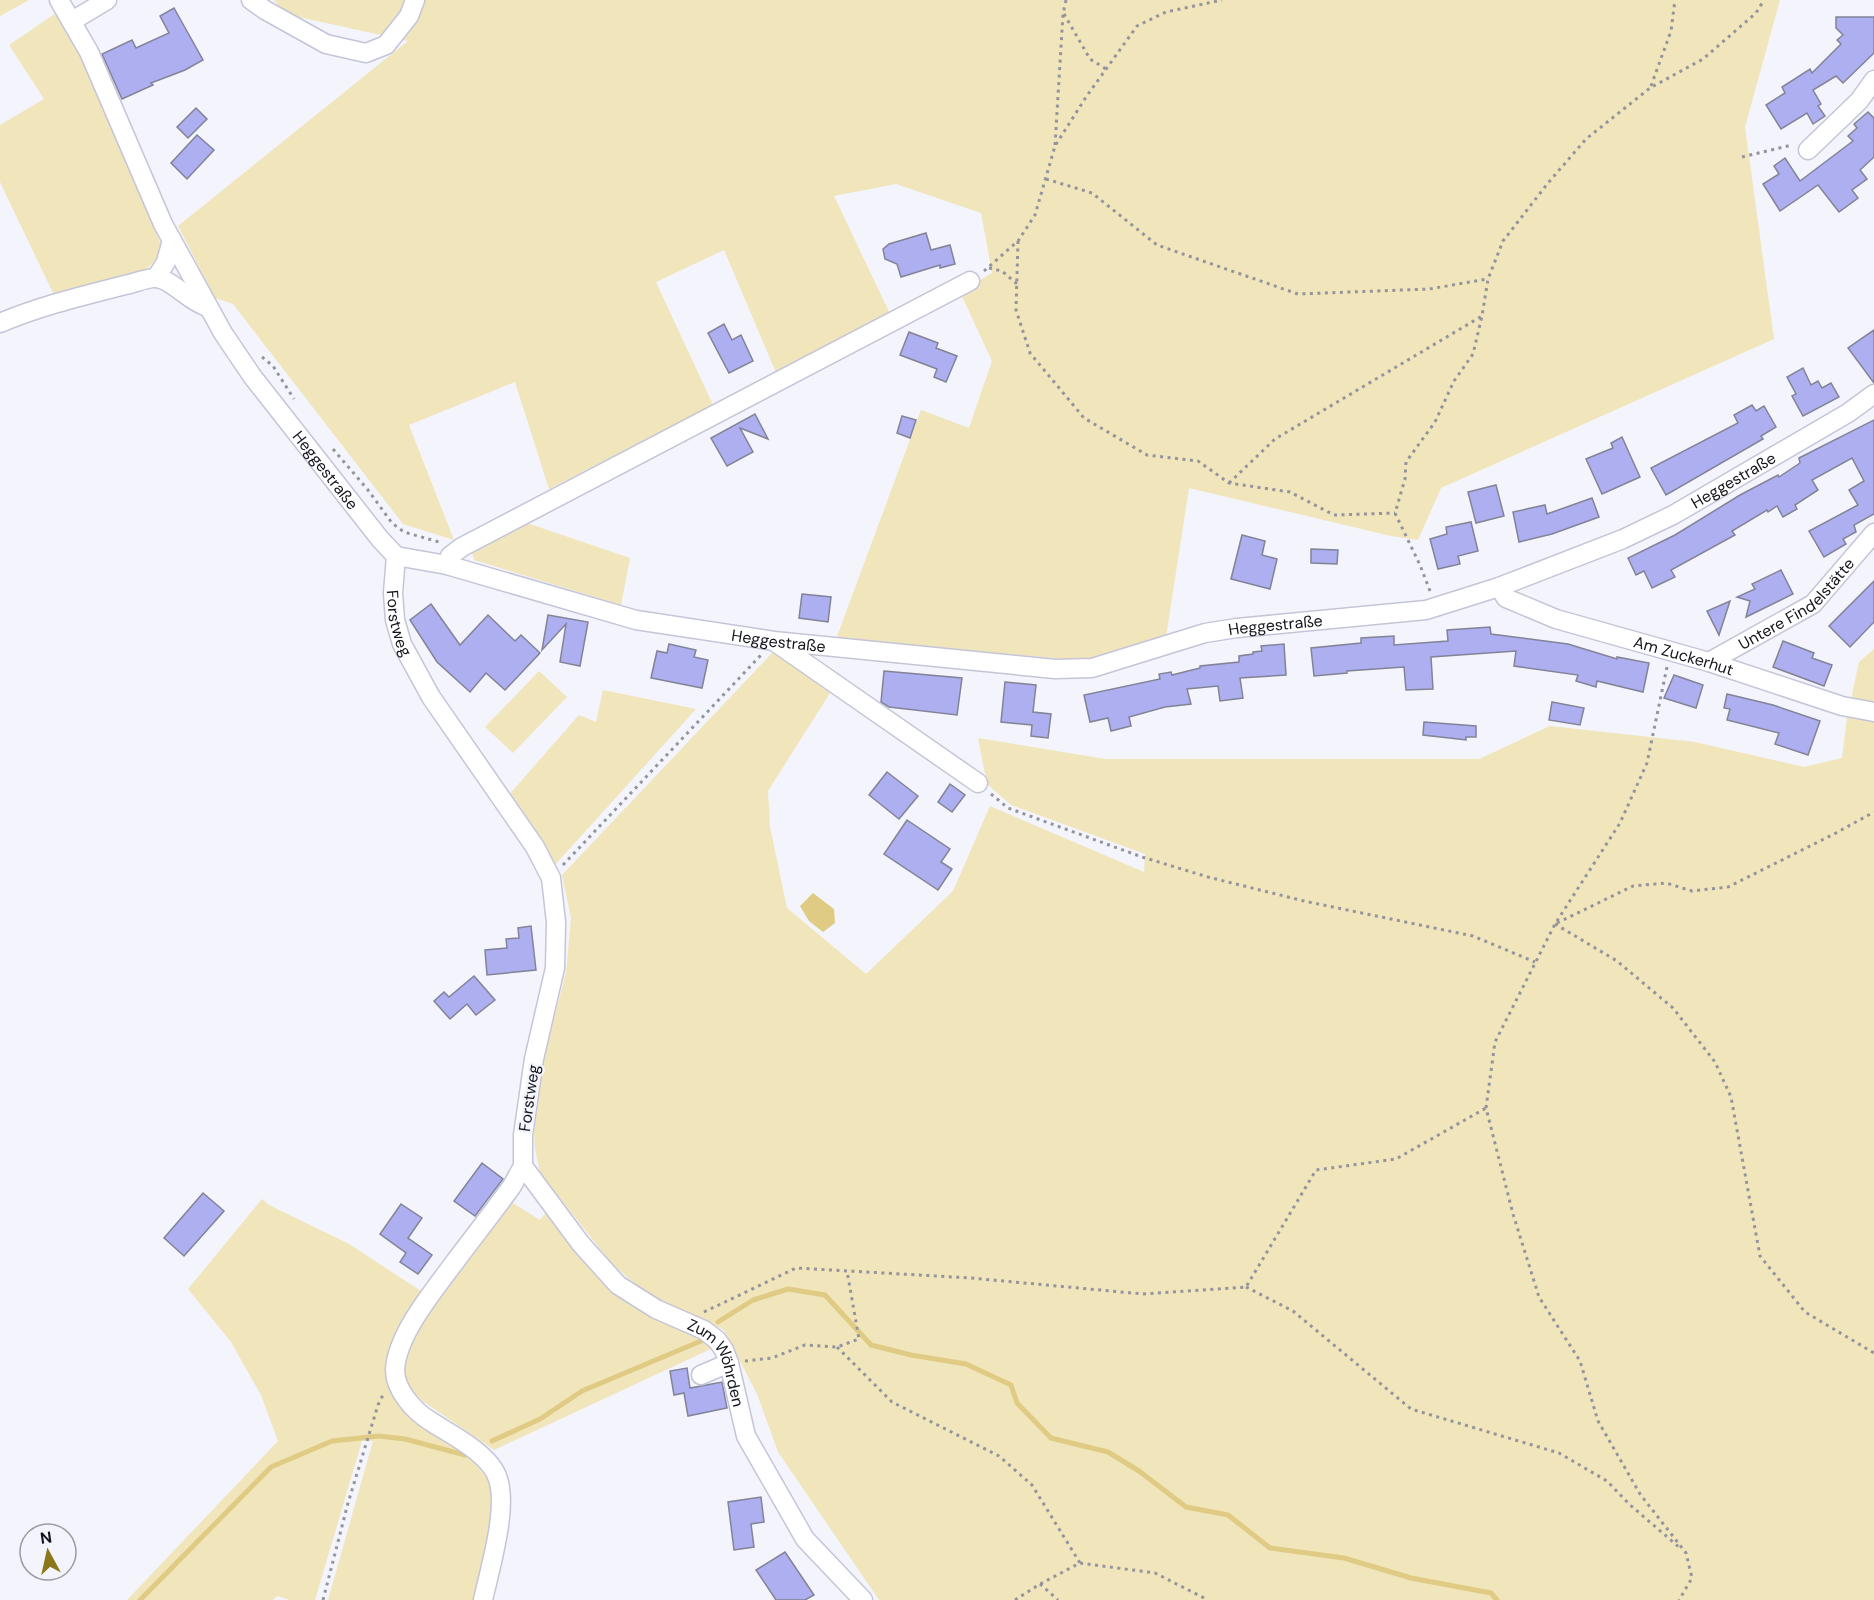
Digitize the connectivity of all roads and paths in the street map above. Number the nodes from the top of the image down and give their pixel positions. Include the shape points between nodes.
1 (60, 0) edge
2 (107, 0) edge
3 (251, 0) edge
4 (415, 0) edge
5 (1066, 0) edge
6 (1222, 0) edge
7 (1675, 0) edge
8 (1764, 0) edge
9 (1064, 14) junction
10 (72, 21) junction
11 (1106, 69) junction
12 (1874, 80) edge
13 (1650, 88) junction
14 (1814, 144) joint
15 (1055, 146) junction
16 (1742, 157) dead end
17 (1046, 179) junction
18 (172, 240) junction
19 (1018, 241) junction
20 (989, 268) junction
21 (156, 278) junction
22 (1488, 279) junction
23 (970, 281) joint
24 (1017, 284) junction
25 (208, 307) junction
26 (1482, 316) junction
27 (0, 322) edge
28 (258, 355) dead end
29 (1874, 394) edge
30 (297, 404) dead end
31 (332, 447) dead end
32 (1229, 483) junction
33 (1395, 513) junction
34 (1874, 533) edge
35 (462, 547) junction
36 (396, 556) junction
37 (447, 565) junction
38 (1499, 587) junction
39 (1436, 607) junction
40 (774, 641) junction
41 (1671, 650) junction
42 (1709, 662) junction
43 (1874, 712) edge
44 (978, 783) joint
45 (1874, 812) edge
46 (551, 878) junction
47 (1555, 924) junction
48 (1536, 963) junction
49 (1486, 1108) junction
50 (523, 1166) junction
51 (847, 1271) junction
52 (1246, 1287) junction
53 (686, 1322) junction
54 (837, 1347) junction
55 (1874, 1353) edge
56 (729, 1364) junction
57 (395, 1372) junction
58 (701, 1375) dead end
59 (1686, 1553) junction
60 (1080, 1563) junction
61 (1040, 1584) junction
62 (323, 1600) edge
63 (483, 1600) edge
64 (863, 1600) edge
65 (1015, 1600) edge
66 (1058, 1600) edge
67 (1208, 1600) edge
68 (1678, 1600) edge

1 - 10 street, Heggestraße
2 - 10 street
3 - 4 street via 326,44 366,53 386,45 409,16
5 - 9 path
6 - 11 path via 1166,12 1137,26
7 - 13 path via 1671,31
8 - 13 path via 1756,13 1703,59
9 - 11 path via 1090,59
9 - 15 path
10 - 18 street, Heggestraße
11 - 15 path
12 - 14 street via 1859,101
13 - 22 path via 1586,139 1556,174 1503,241
14 - 16 path
15 - 17 path
17 - 19 path via 1035,215
17 - 22 path via 1092,193 1157,245 1298,294 1429,289
18 - 21 street via 166,262
18 - 25 street, Heggestraße
19 - 20 path
19 - 24 path
20 - 23 path
20 - 24 path via 1002,271
21 - 25 street
21 - 27 street via 60,301
22 - 26 path
23 - 35 street
24 - 32 path via 1016,310 1030,353 1084,418 1147,455 1198,461
25 - 36 street, Heggestraße via 252,376
26 - 32 path via 1275,440
26 - 33 path via 1473,354 1454,381 1435,422 1406,462
28 - 30 path via 273,366
29 - 38 street, Heggestraße via 1673,515 1633,535
31 - 35 path via 392,523 404,532
32 - 33 path via 1290,492 1334,515
33 - 39 path
34 - 42 street, Untere Findelstätte via 1813,604
35 - 37 street via 450,556
36 - 37 street, Heggestraße
36 - 46 street, Forstweg via 394,611 402,644 431,697 535,847
37 - 40 street, Heggestraße via 636,620
38 - 39 street, Heggestraße
38 - 41 street, Am Zuckerhut via 1506,598 1556,619
39 - 40 street, Heggestraße via 1205,633 1092,668 1055,669
40 - 44 street
40 - 46 path
41 - 42 street, Am Zuckerhut
41 - 47 path via 1647,764 1620,823
42 - 43 street, Am Zuckerhut via 1842,706
44 - 48 path via 1008,808 1142,857 1293,898 1473,936
45 - 47 path via 1728,887 1692,891 1666,883 1633,886
46 - 50 street, Forstweg via 556,922 555,968 533,1070 523,1135
47 - 48 path
47 - 55 path via 1617,961 1674,1008 1715,1062 1731,1097 1760,1256 1805,1312
48 - 49 path via 1495,1042
49 - 52 path via 1396,1159 1316,1170
49 - 59 path via 1539,1297 1580,1361 1598,1421 1640,1494
50 - 53 street, Zum Wöhrden via 581,1244 618,1285
50 - 57 street via 420,1308
51 - 52 path via 1143,1294
51 - 53 path via 796,1268
51 - 54 path via 859,1339
52 - 59 path via 1293,1311 1411,1408 1559,1453 1607,1481
53 - 56 street, Zum Wöhrden via 717,1340
54 - 56 path via 805,1345 772,1358
54 - 60 path via 892,1402 999,1456 1032,1485
56 - 58 street
56 - 64 street, Zum Wöhrden via 746,1436 805,1539
57 - 62 path via 378,1406
57 - 63 street via 411,1404 477,1452 498,1478 498,1530
59 - 68 path via 1692,1578
60 - 61 path
60 - 67 path via 1155,1573
61 - 65 path
61 - 66 path

